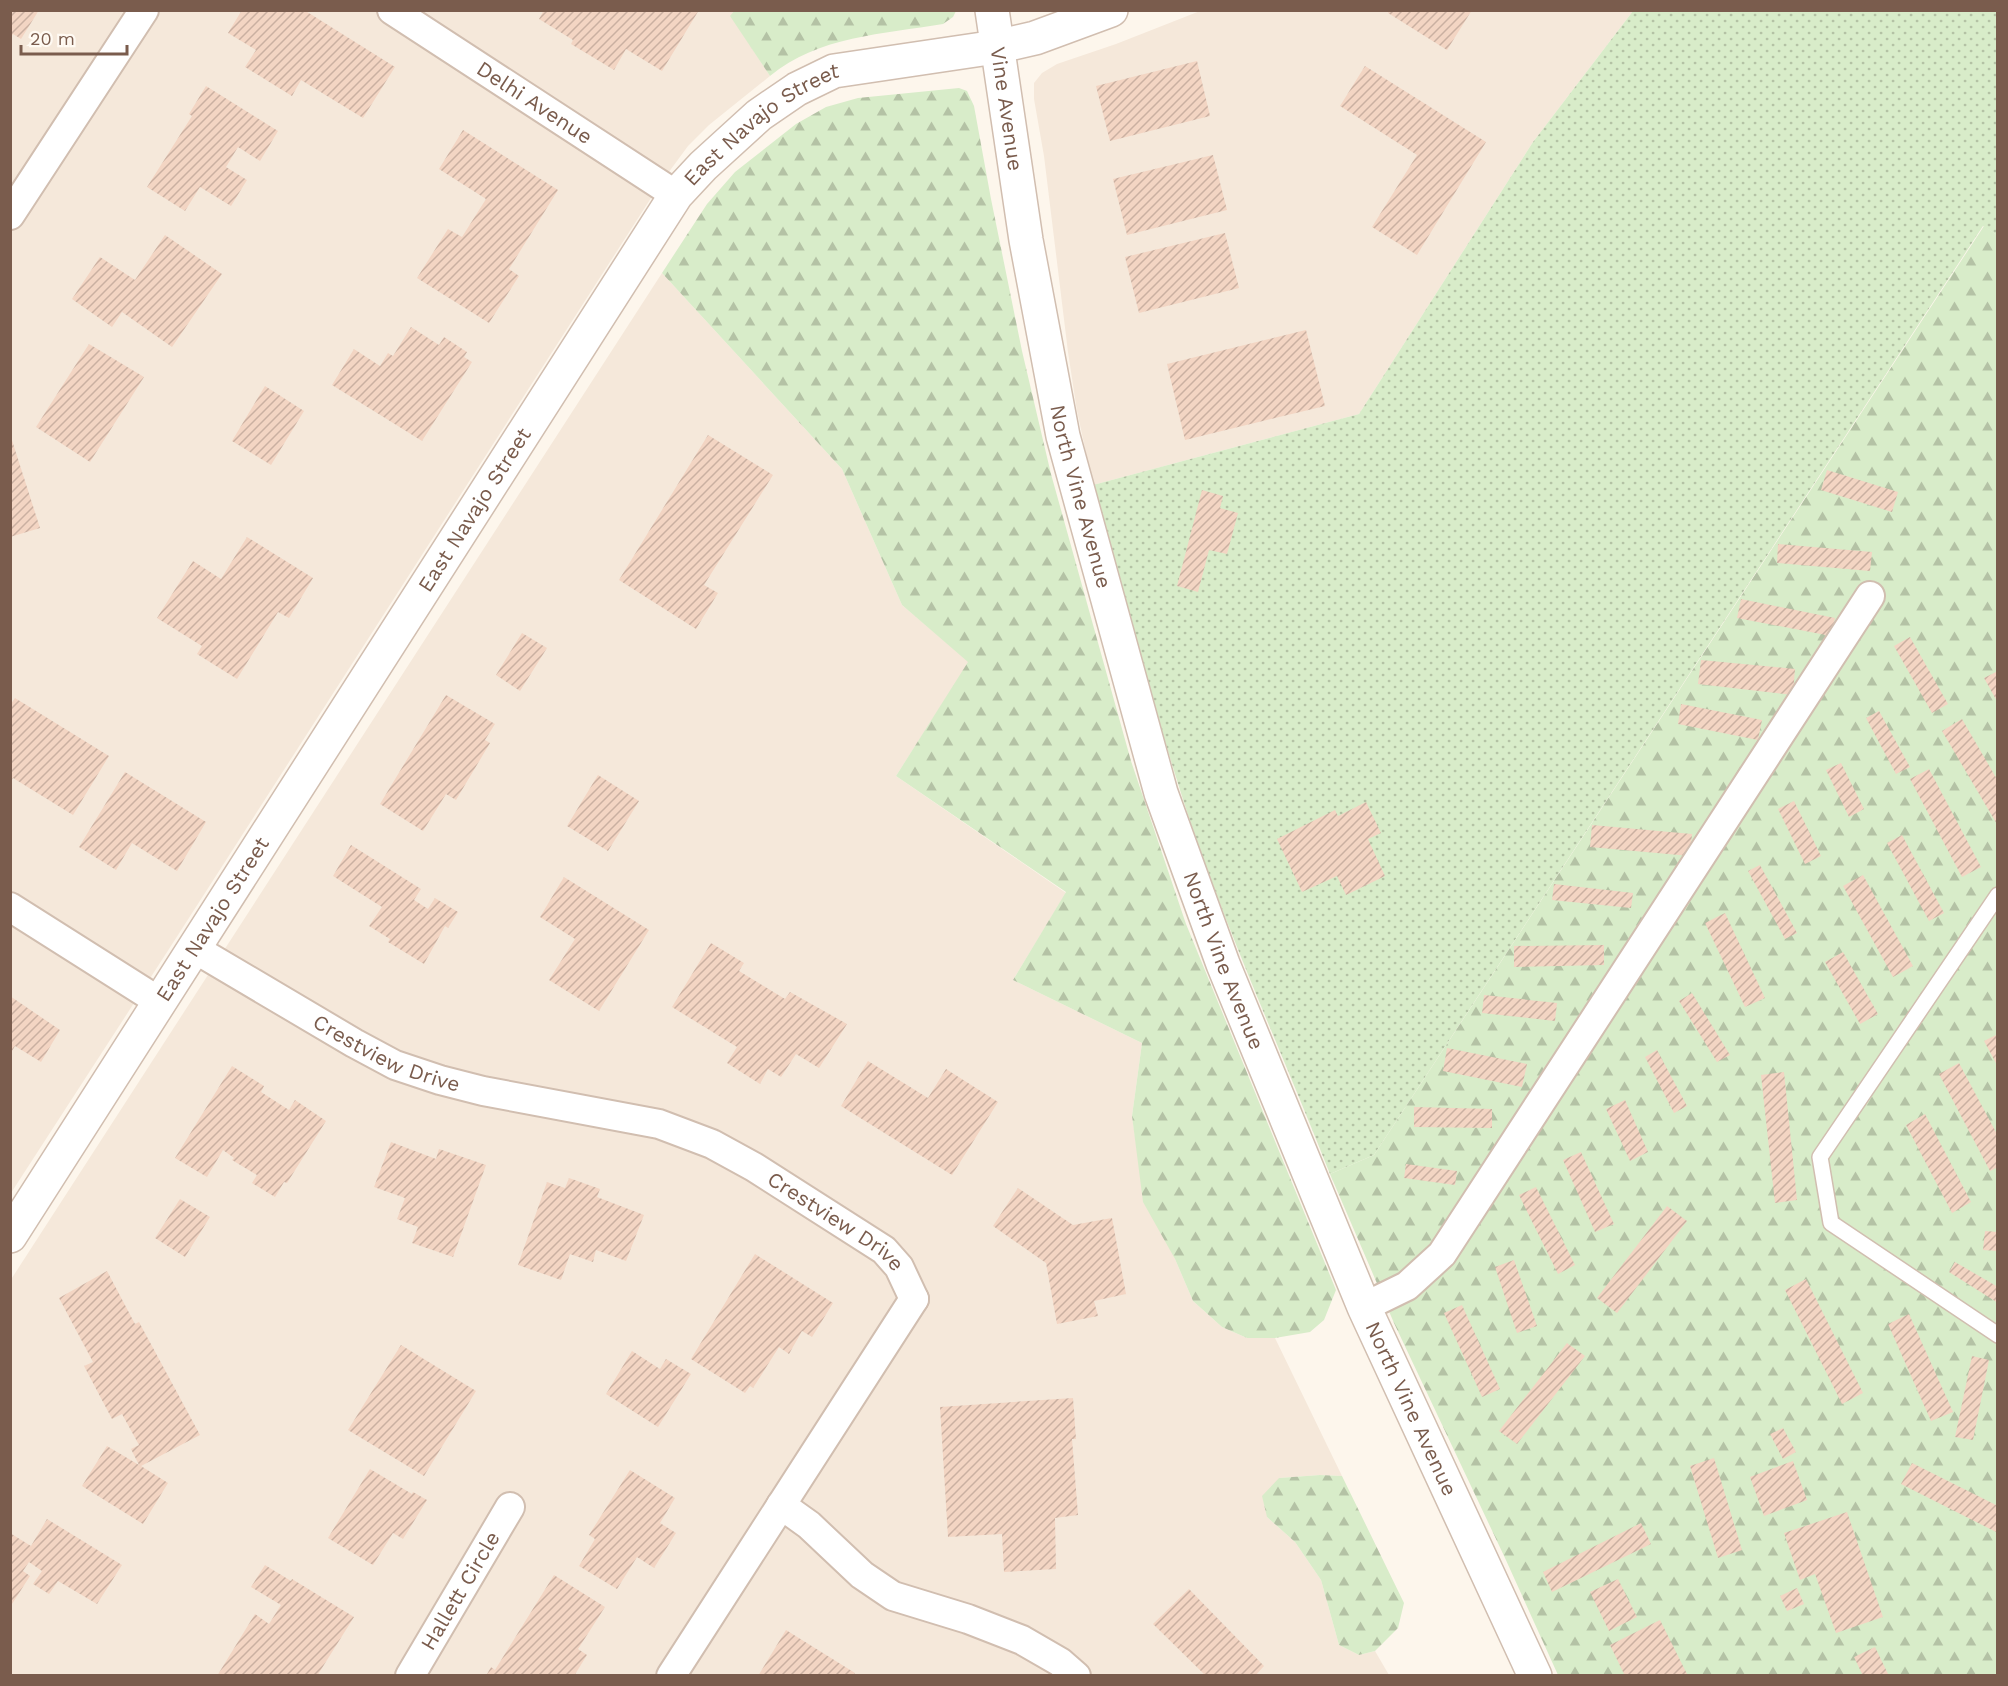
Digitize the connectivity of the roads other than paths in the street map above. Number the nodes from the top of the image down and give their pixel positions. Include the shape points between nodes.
1 (144, 10) edge
2 (392, 10) edge
3 (992, 10) edge
4 (1111, 10) edge
5 (996, 47) junction
6 (676, 195) junction
7 (1021, 208) joint
8 (10, 215) edge
9 (1870, 596) dead end
10 (1998, 895) edge
11 (10, 907) edge
12 (195, 949) junction
13 (160, 1002) junction
14 (10, 1236) edge
15 (1364, 1306) junction
16 (1998, 1335) edge
17 (781, 1505) junction
18 (510, 1507) dead end
19 (410, 1676) edge
20 (671, 1676) edge
21 (1076, 1676) edge
22 (1535, 1676) edge

1 - 8 street
2 - 6 street, Delhi Avenue
3 - 5 street, Vine Avenue
4 - 5 street, East Navajo Street via 1035,38
5 - 6 street, East Navajo Street via 834,71 797,89 759,115
5 - 7 street, Vine Avenue
6 - 12 street, East Navajo Street
7 - 15 street, North Vine Avenue via 1063,436 1161,793 1223,964
9 - 15 street via 1442,1254 1407,1286
10 - 16 lane via 1820,1157 1831,1223
11 - 13 street
12 - 13 street, East Navajo Street
12 - 17 street, Crestview Drive via 395,1065 483,1091 659,1124 712,1144 884,1250 920,1299
13 - 14 street, East Navajo Street
15 - 22 street, North Vine Avenue
17 - 20 street, Crestview Drive
17 - 21 street via 809,1525 862,1575 893,1596 1022,1640
18 - 19 street, Hallett Circle

